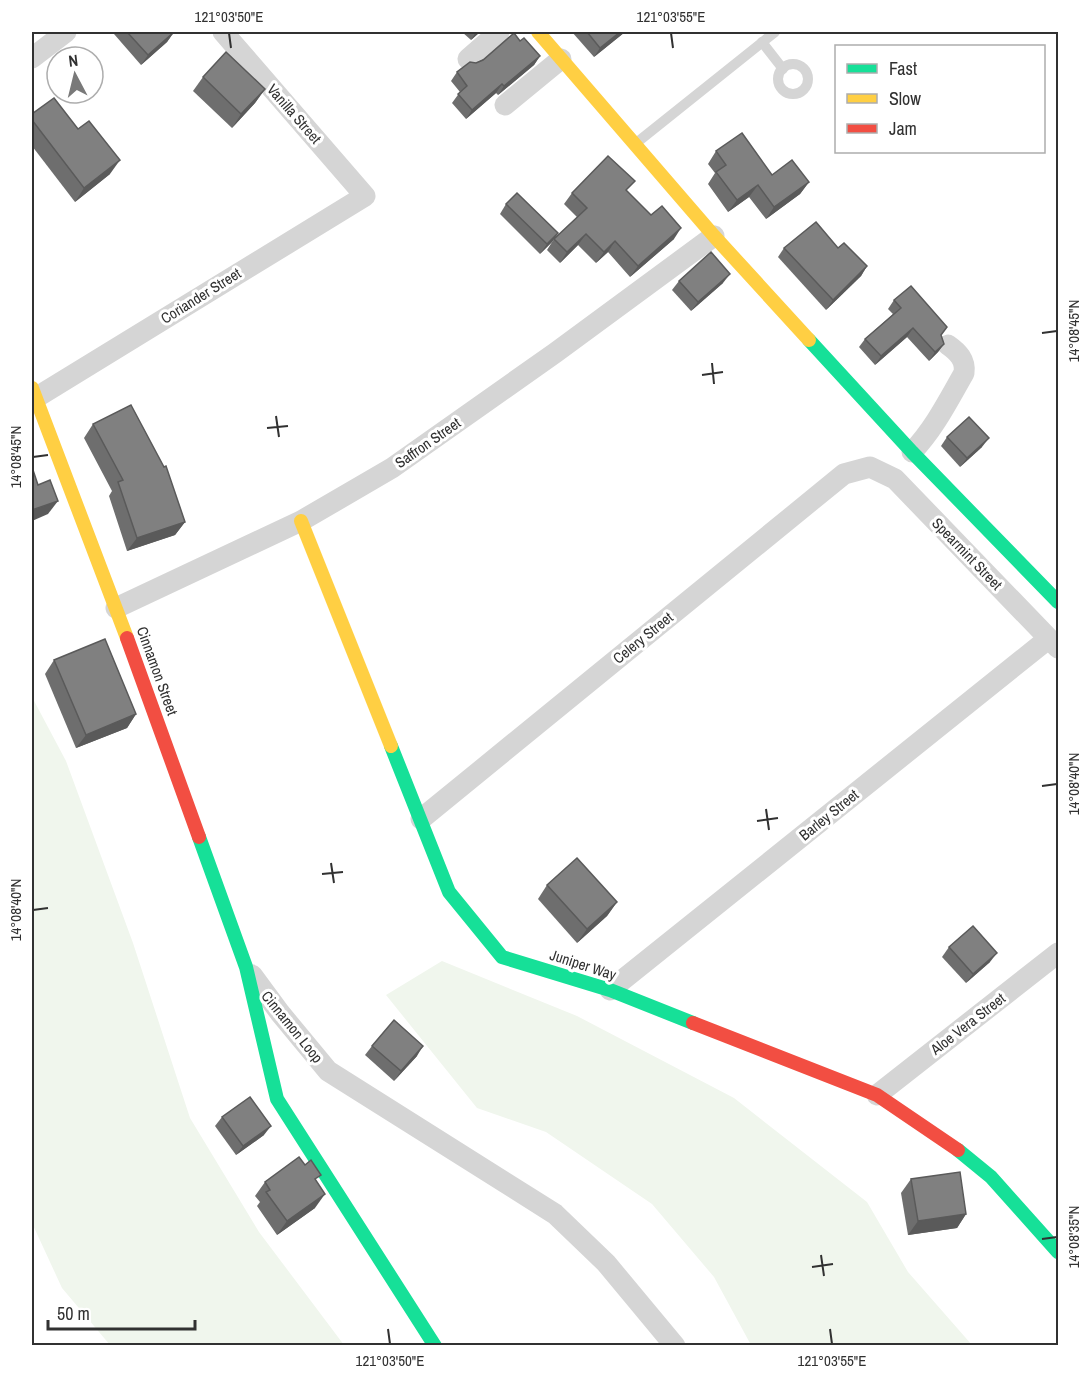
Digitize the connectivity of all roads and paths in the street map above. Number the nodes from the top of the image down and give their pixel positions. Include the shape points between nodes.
1 (66, 32) edge
2 (223, 32) edge
3 (499, 32) edge
4 (538, 32) edge
5 (775, 32) edge
6 (762, 42) junction
7 (32, 58) edge
8 (468, 59) dead end
9 (561, 59) junction
10 (783, 69) dead end
11 (505, 105) dead end
12 (634, 144) junction
13 (365, 196) joint
14 (714, 236) junction
15 (948, 345) dead end
16 (34, 392) edge
17 (912, 453) junction
18 (870, 467) joint
19 (301, 521) junction
20 (1059, 602) edge
21 (116, 608) junction
22 (1053, 644) edge
23 (421, 819) junction
24 (1059, 953) edge
25 (246, 967) junction
26 (610, 990) junction
27 (877, 1095) junction
28 (1059, 1252) edge
29 (435, 1346) edge
30 (675, 1346) edge

1 - 7 street
2 - 13 street, Vanilla Street
3 - 8 street
4 - 9 street
5 - 6 lane
6 - 10 lane
6 - 12 lane
9 - 11 street
9 - 12 street
12 - 14 street
13 - 16 street, Coriander Street
14 - 17 street
14 - 19 street, Saffron Street via 392,468
15 - 17 street via 962,358 964,373 944,411
16 - 21 street, Cinnamon Street
17 - 20 street
18 - 22 street, Spearmint Street via 895,479
18 - 23 street, Celery Street via 844,474
19 - 21 street, Saffron Street
19 - 23 street, Juniper Way
21 - 25 street, Cinnamon Street
22 - 26 street, Barley Street
23 - 26 street, Juniper Way via 449,892 502,957
24 - 27 street, Aloe Vera Street
25 - 29 street, Cinnamon Loop via 277,1099
25 - 30 street, Cinnamon Loop via 328,1071 555,1214 606,1263
26 - 27 street, Juniper Way
27 - 28 street, Juniper Way via 946,1140 991,1177

